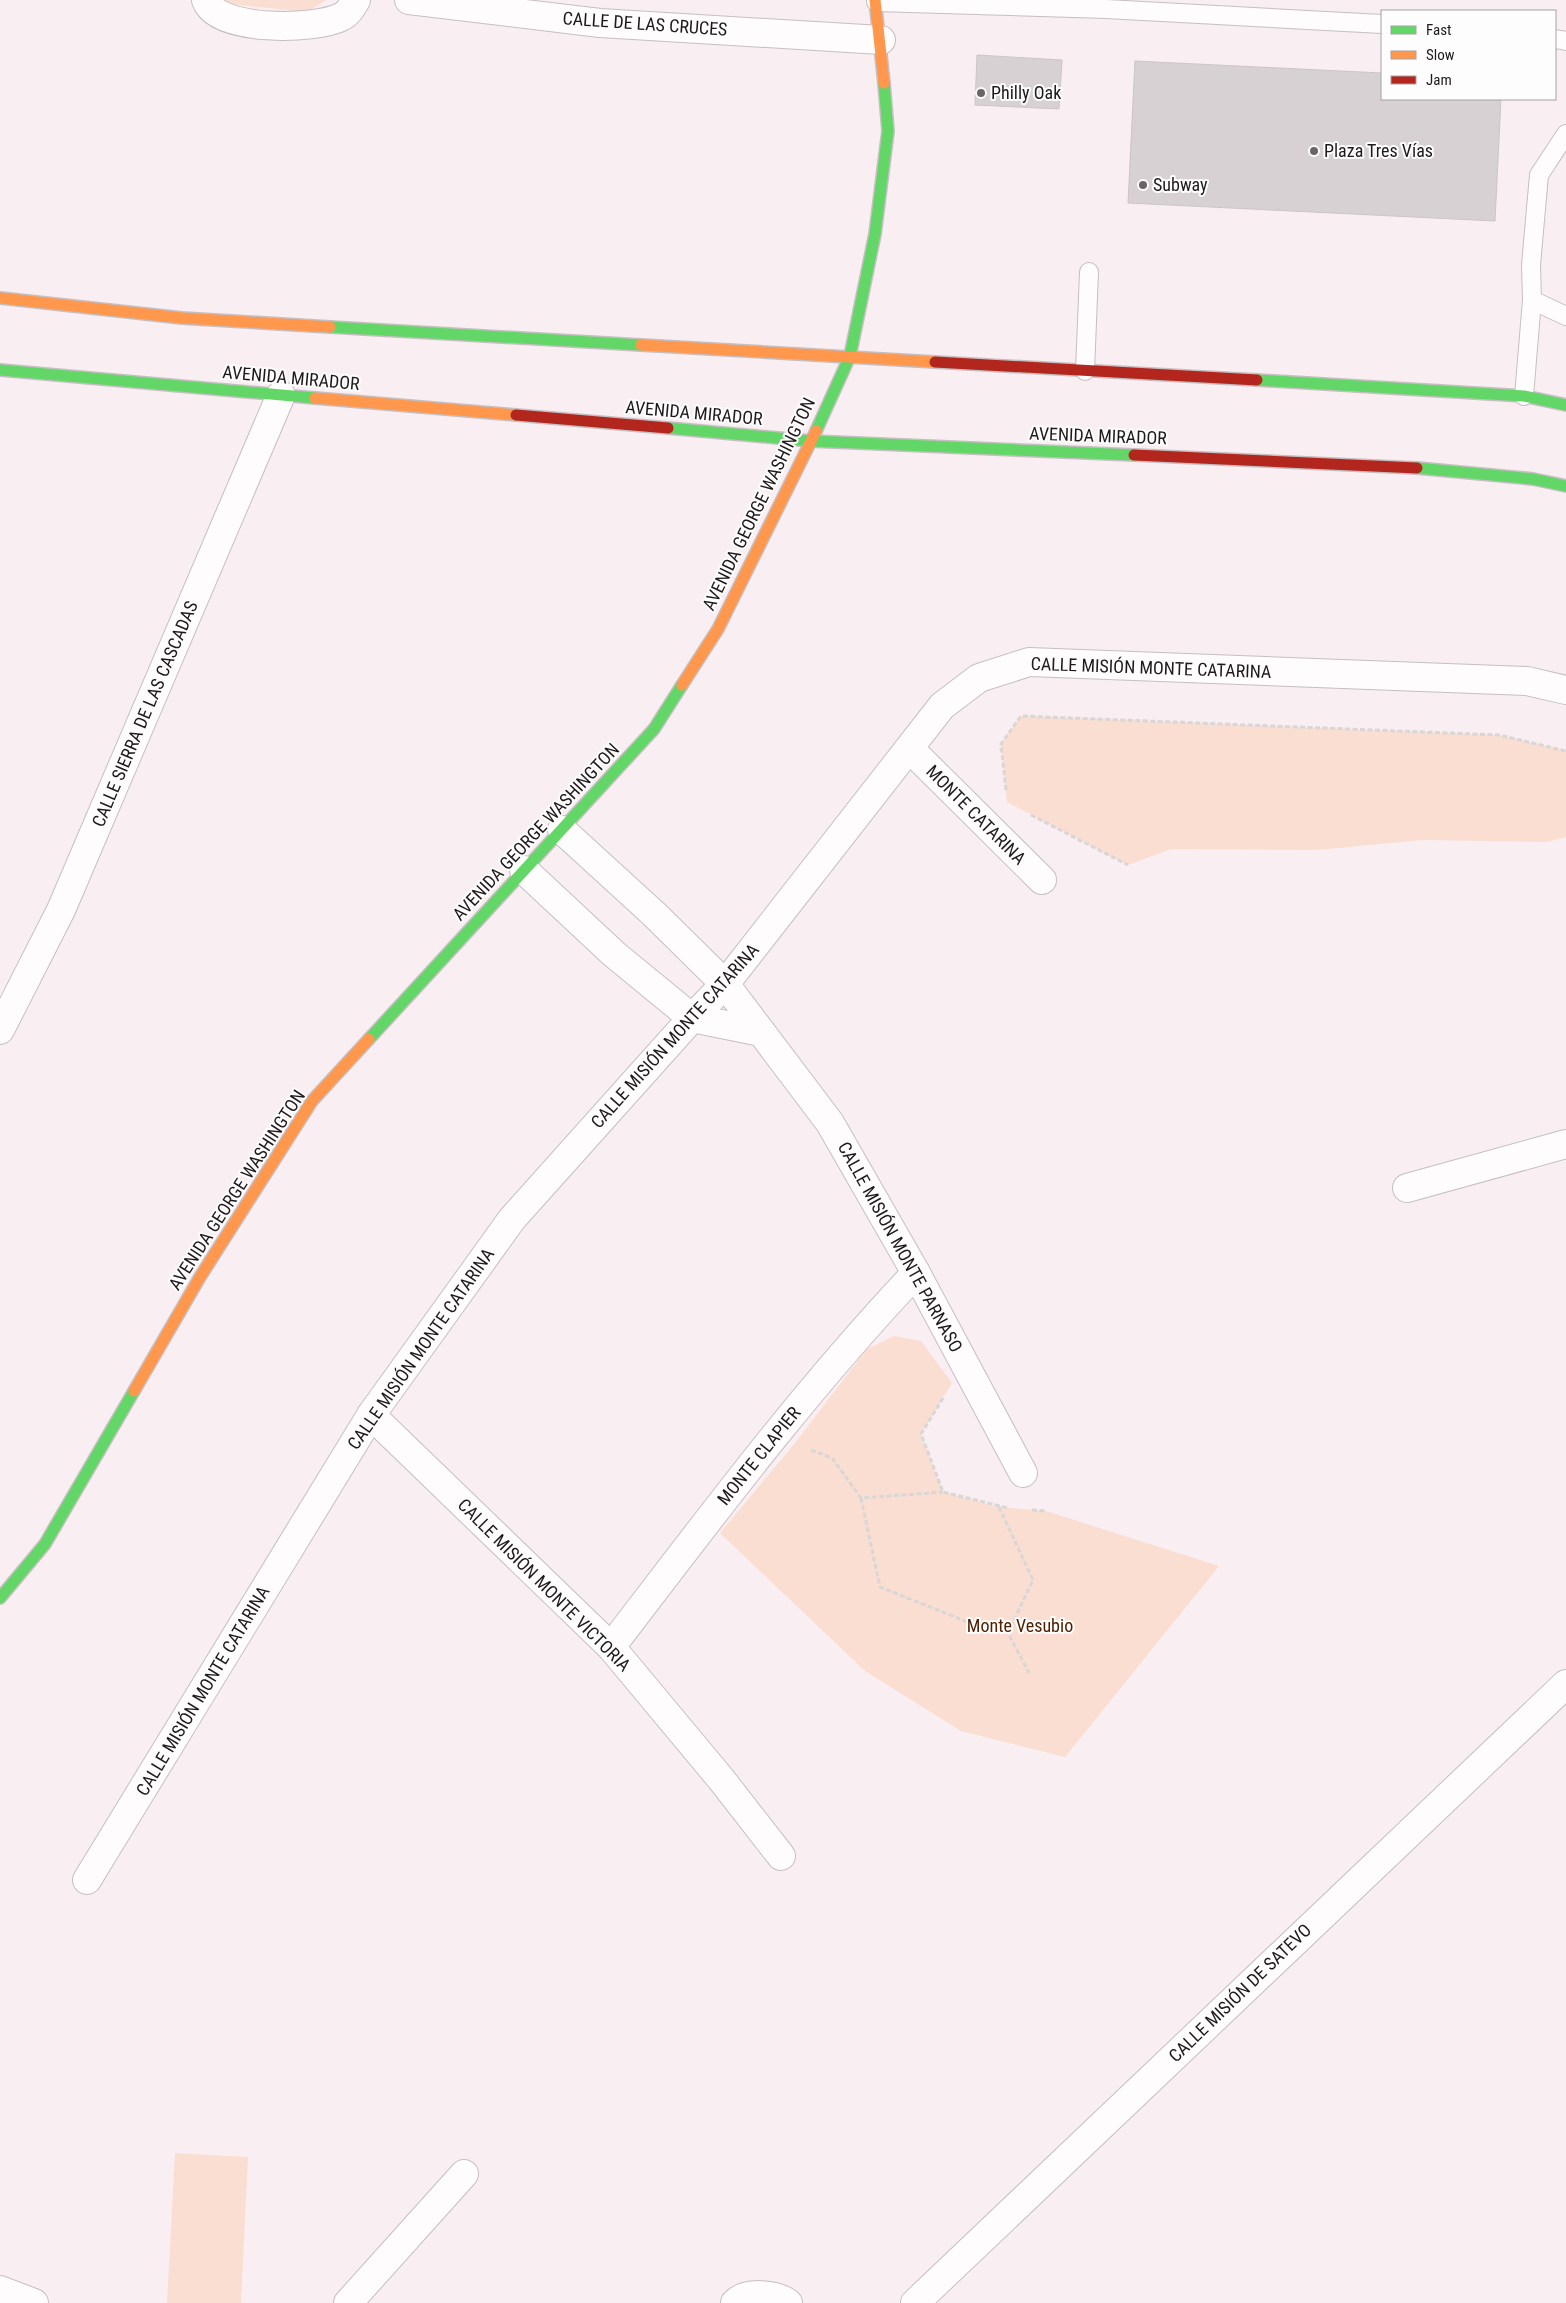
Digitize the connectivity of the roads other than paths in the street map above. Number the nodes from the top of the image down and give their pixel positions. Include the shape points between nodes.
1 (206, 0) edge
2 (356, 0) edge
3 (409, 0) edge
4 (876, 1) edge
5 (1381, 24) edge
6 (881, 40) junction
7 (1566, 134) edge
8 (1089, 272) dead end
9 (0, 298) edge
10 (1532, 300) junction
11 (1566, 316) edge
12 (850, 356) junction
13 (0, 370) edge
14 (1085, 371) junction
15 (281, 395) junction
16 (1524, 396) junction
17 (1566, 405) edge
18 (811, 441) junction
19 (1566, 486) edge
20 (1566, 690) edge
21 (910, 749) junction
22 (562, 830) junction
23 (524, 870) junction
24 (1042, 880) dead end
25 (725, 984) junction
26 (692, 1018) junction
27 (0, 1030) edge
28 (761, 1032) junction
29 (1566, 1144) edge
30 (1407, 1188) dead end
31 (916, 1273) junction
32 (371, 1415) junction
33 (1023, 1472) dead end
34 (0, 1598) edge
35 (611, 1647) junction
36 (1566, 1684) edge
37 (781, 1856) dead end
38 (87, 1880) dead end
39 (464, 2174) dead end
40 (0, 2290) edge
41 (34, 2303) edge
42 (348, 2303) edge
43 (735, 2303) edge
44 (788, 2303) edge
45 (915, 2303) edge

1 - 2 street via 218,14 233,20 272,26 322,23 342,17
3 - 6 street, CALLE DE LAS CRUCES via 600,23
4 - 5 lane via 1106,8
4 - 6 main road, AVENIDA GEORGE WASHINGTON
6 - 12 main road, AVENIDA GEORGE WASHINGTON via 888,131 876,234
7 - 10 lane via 1539,175 1531,264
8 - 14 lane
9 - 12 main road via 182,318
10 - 11 lane
10 - 16 lane
12 - 14 main road
12 - 18 main road, AVENIDA GEORGE WASHINGTON
13 - 15 main road, AVENIDA MIRADOR
14 - 16 main road
15 - 18 main road, AVENIDA MIRADOR
15 - 27 street, CALLE SIERRA DE LAS CASCADAS via 61,910
16 - 17 main road
18 - 19 main road, AVENIDA MIRADOR via 1398,466 1533,479
18 - 22 main road, AVENIDA GEORGE WASHINGTON via 718,629 660,721
20 - 21 street, CALLE MISIÓN MONTE CATARINA via 1527,681 1029,662 979,678 942,706
21 - 24 street, MONTE CATARINA
21 - 25 street, CALLE MISIÓN MONTE CATARINA
22 - 23 main road, AVENIDA GEORGE WASHINGTON
22 - 25 street, CALLE MISIÓN MONTE PARNASO
23 - 26 street via 614,954
23 - 34 main road, AVENIDA GEORGE WASHINGTON via 312,1101 200,1277 45,1544
25 - 26 street, CALLE MISIÓN MONTE CATARINA
25 - 28 street, CALLE MISIÓN MONTE PARNASO
26 - 28 street
26 - 32 street, CALLE MISIÓN MONTE CATARINA via 512,1219
28 - 31 street, CALLE MISIÓN MONTE PARNASO via 830,1123
29 - 30 street
31 - 33 street, CALLE MISIÓN MONTE PARNASO
31 - 35 street, MONTE CLAPIER via 876,1315 778,1432
32 - 35 street, CALLE MISIÓN MONTE VICTORIA
32 - 38 street, CALLE MISIÓN MONTE CATARINA
35 - 37 street, CALLE MISIÓN MONTE VICTORIA
36 - 45 street, CALLE MISIÓN DE SATEVO
39 - 42 street
40 - 41 street
43 - 44 street via 751,2296 771,2296

